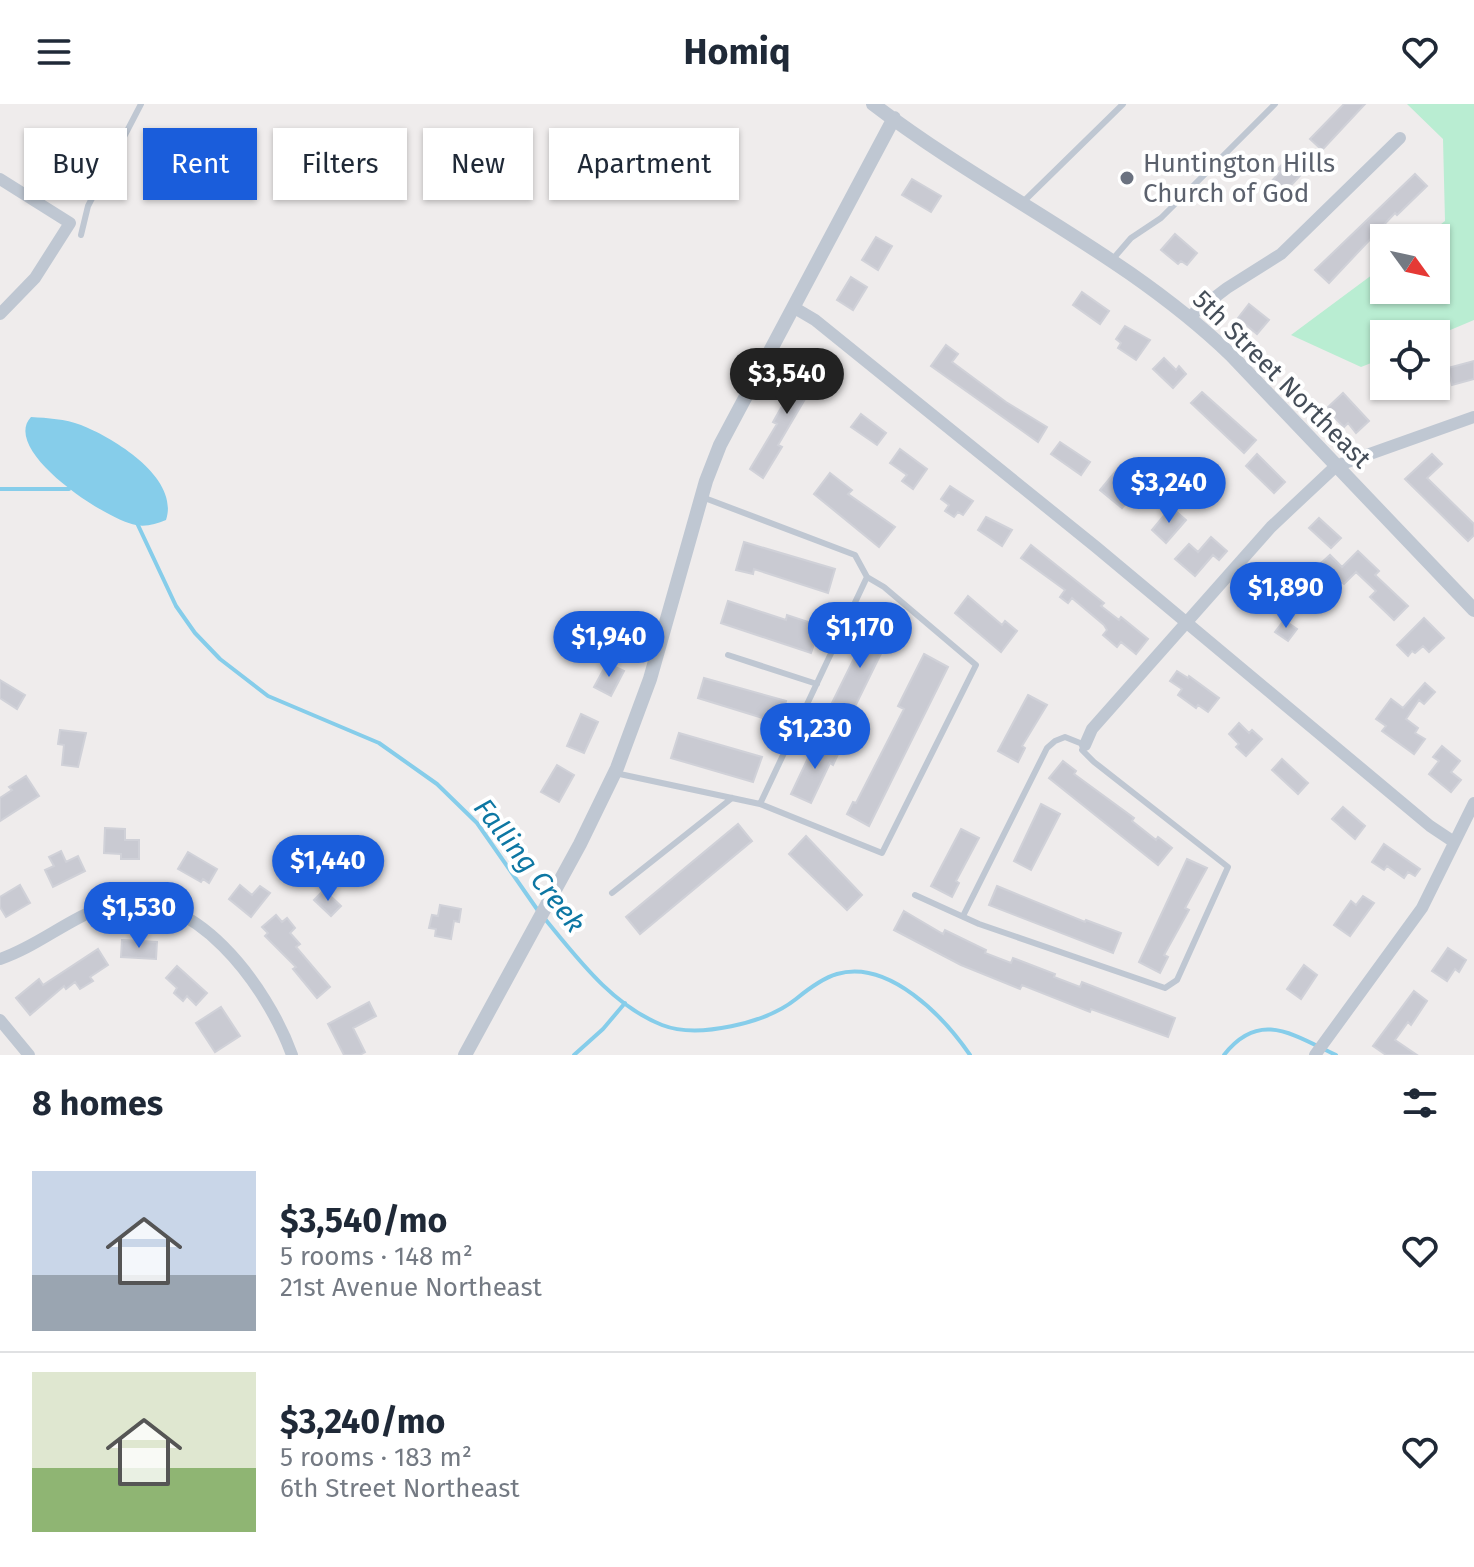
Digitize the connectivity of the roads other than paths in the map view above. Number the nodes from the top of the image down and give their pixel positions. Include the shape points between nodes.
1 (141, 104) edge
2 (873, 104) edge
3 (1123, 104) edge
4 (1275, 104) edge
5 (894, 118) junction
6 (1400, 138) dead end
7 (0, 179) edge
8 (1022, 203) junction
9 (81, 235) dead end
10 (1112, 260) junction
11 (793, 307) junction
12 (0, 314) edge
13 (1189, 317) junction
14 (1474, 417) edge
15 (1336, 466) junction
16 (702, 497) junction
17 (867, 577) junction
18 (1474, 610) edge
19 (1187, 623) junction
20 (728, 655) dead end
21 (817, 684) junction
22 (1085, 745) junction
23 (615, 773) junction
24 (732, 798) junction
25 (1474, 803) edge
26 (760, 804) junction
27 (1454, 842) junction
28 (612, 893) dead end
29 (915, 895) dead end
30 (963, 916) junction
31 (0, 959) edge
32 (0, 1020) edge
33 (466, 1054) edge
34 (29, 1055) edge
35 (292, 1055) edge
36 (1315, 1055) edge

1 - 9 lane via 88,206
2 - 5 street, 5th Street Northeast
3 - 8 lane
4 - 10 lane
5 - 8 street, 5th Street Northeast
5 - 11 street
6 - 13 street via 1281,254
7 - 12 street via 70,223 35,278
8 - 10 street, 5th Street Northeast
10 - 13 street, 5th Street Northeast
11 - 16 street via 720,445
11 - 19 street
13 - 15 street, 5th Street Northeast
14 - 15 street
15 - 18 street, 5th Street Northeast
15 - 19 street via 1271,527
16 - 17 lane via 855,555
16 - 23 street via 650,679
17 - 21 lane
17 - 26 lane via 976,665 882,853
19 - 22 street via 1092,729
19 - 27 street
20 - 21 lane
21 - 26 lane
22 - 30 lane via 1065,737 1047,748
22 - 30 lane via 1082,750 1094,762 1228,867 1177,980 1158,988
23 - 24 lane
23 - 33 street
24 - 26 lane
24 - 28 lane
25 - 27 street
27 - 36 street via 1422,908
29 - 30 lane
31 - 35 street via 110,905 162,906 196,923 240,966 278,1023
32 - 34 street

